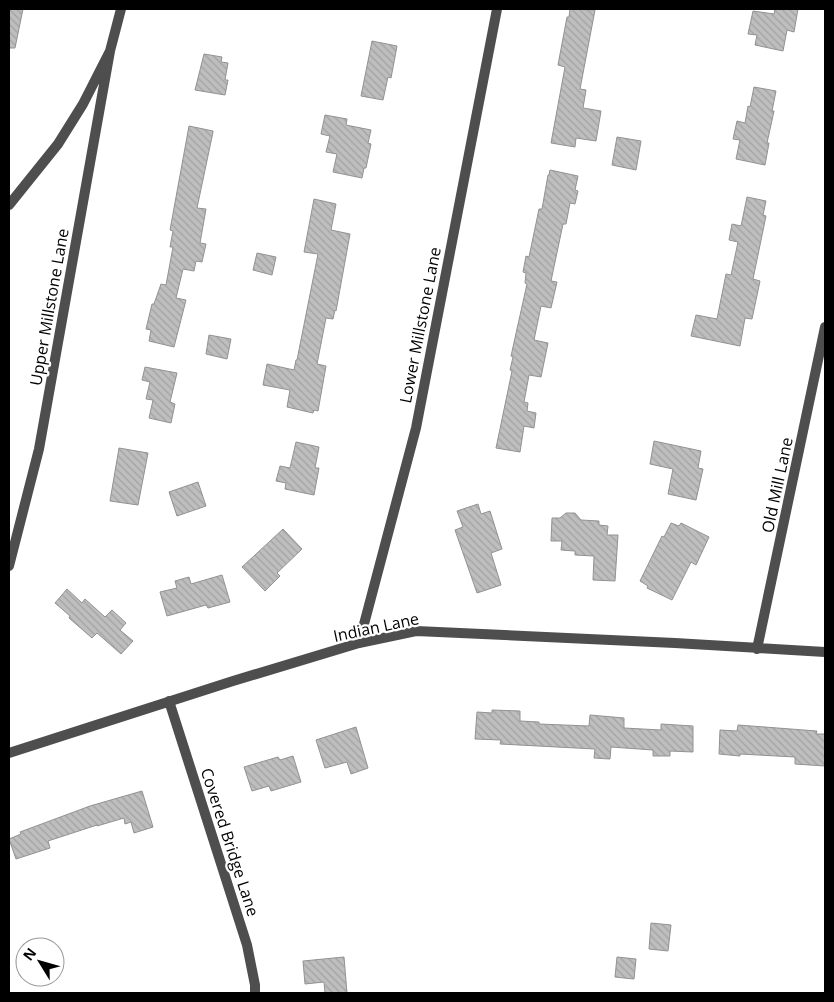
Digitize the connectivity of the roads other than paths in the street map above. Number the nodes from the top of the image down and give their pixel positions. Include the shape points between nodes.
1 (120, 9) edge
2 (497, 9) edge
3 (110, 51) junction
4 (9, 205) edge
5 (825, 327) edge
6 (9, 566) edge
7 (359, 644) junction
8 (757, 649) junction
9 (825, 652) edge
10 (169, 701) junction
11 (9, 753) edge
12 (255, 993) edge

1 - 3 street
2 - 7 street, Lower Millstone Lane via 416,428
3 - 4 street via 58,144
3 - 6 street, Upper Millstone Lane via 39,449
5 - 8 street, Old Mill Lane
7 - 8 street, Indian Lane via 416,631
7 - 10 street, Indian Lane
8 - 9 street, Indian Lane
10 - 11 street, Indian Lane
10 - 12 street, Covered Bridge Lane via 250,956

